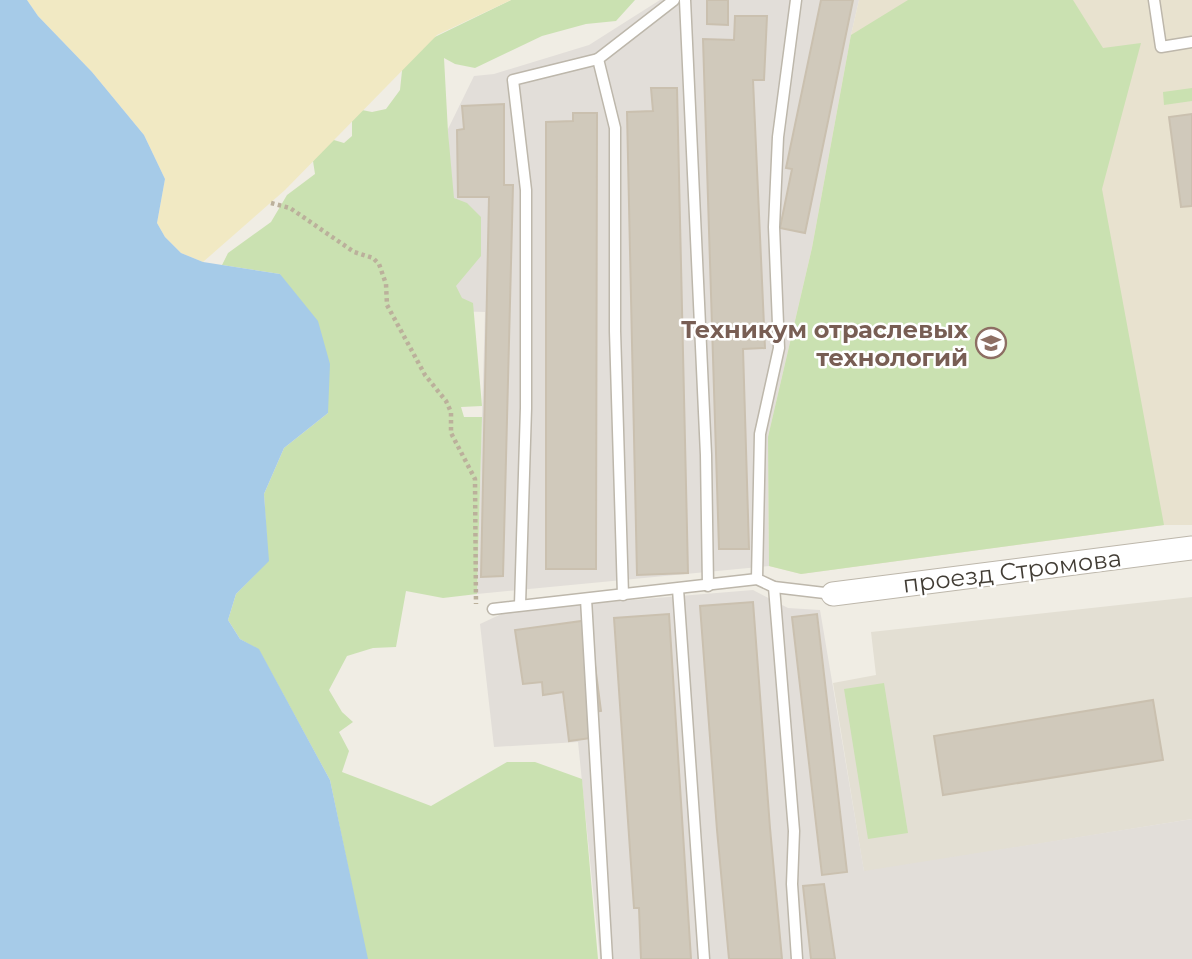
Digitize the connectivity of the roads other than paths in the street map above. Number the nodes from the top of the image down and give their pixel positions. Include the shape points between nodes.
1 (674, 0) edge
2 (685, 0) edge
3 (796, 0) edge
4 (1154, 0) edge
5 (1192, 42) edge
6 (598, 59) junction
7 (1192, 548) edge
8 (757, 579) junction
9 (708, 586) junction
10 (774, 587) junction
11 (678, 589) junction
12 (833, 594) joint
13 (623, 595) junction
14 (586, 598) junction
15 (520, 606) junction
16 (493, 608) road end
17 (607, 959) edge
18 (704, 959) edge
19 (797, 959) edge

1 - 6 lane
2 - 9 lane
3 - 8 lane via 778,137 774,227 779,348 761,434
4 - 5 lane via 1161,47
6 - 13 lane via 615,128
6 - 15 lane via 513,80 526,190
7 - 12 street, проезд Стромова
8 - 9 lane
8 - 10 lane
9 - 11 lane
10 - 12 lane
10 - 19 lane via 794,831
11 - 13 lane
11 - 18 lane
13 - 14 lane
14 - 15 lane
14 - 17 lane
15 - 16 lane

